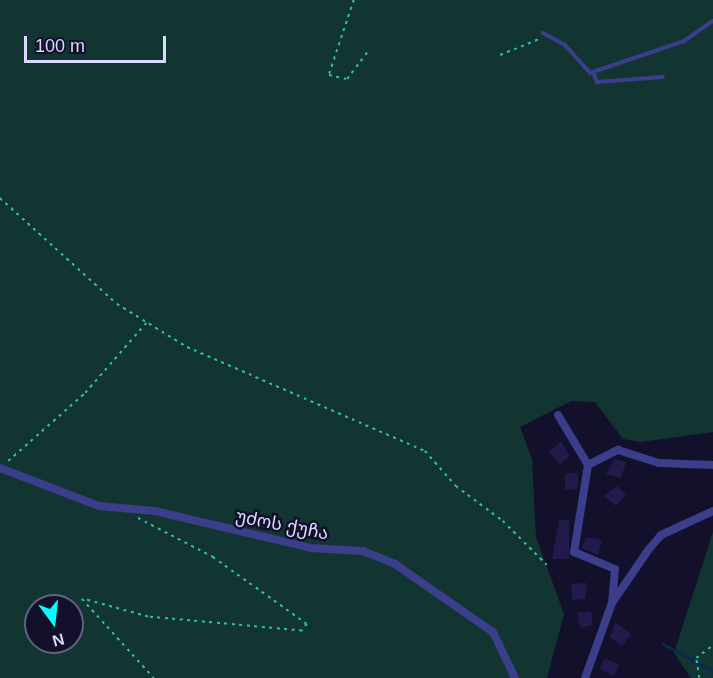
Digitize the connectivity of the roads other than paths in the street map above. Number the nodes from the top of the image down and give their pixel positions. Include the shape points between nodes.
1 (713, 21) edge
2 (543, 33) dead end
3 (593, 72) junction
4 (663, 77) dead end
5 (558, 415) dead end
6 (588, 465) junction
7 (713, 465) edge
8 (0, 468) edge
9 (713, 511) edge
10 (612, 603) junction
11 (515, 678) edge
12 (585, 678) edge

1 - 3 lane via 684,41
2 - 3 lane
3 - 4 lane via 597,82
5 - 6 street
6 - 7 street via 618,450 659,464
6 - 10 street via 574,552 615,569
8 - 11 street, უძოს ქუჩა via 71,498 124,510 155,511 311,548 363,551 395,564 493,632
9 - 10 street via 661,535
10 - 12 street

